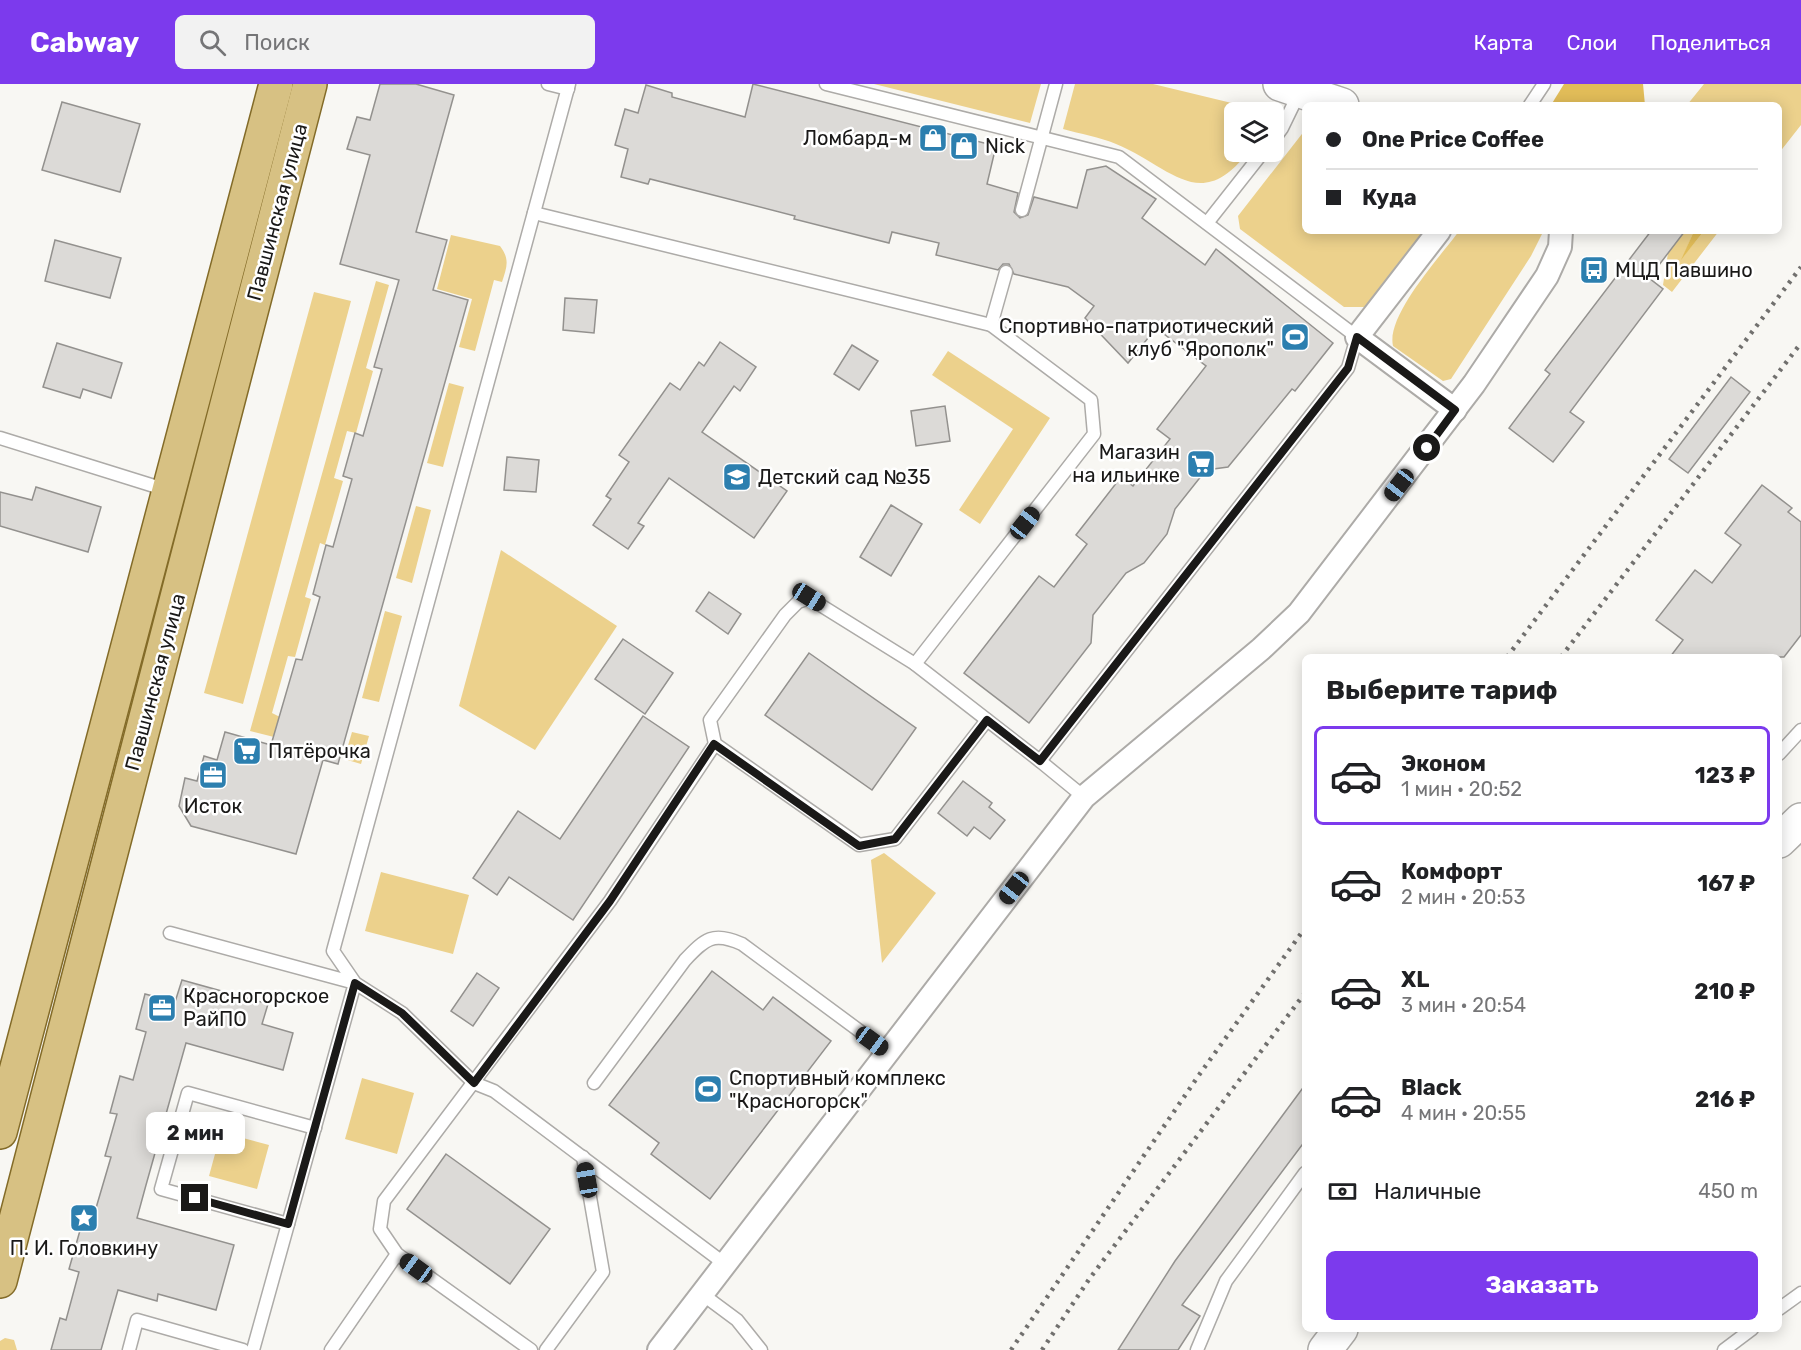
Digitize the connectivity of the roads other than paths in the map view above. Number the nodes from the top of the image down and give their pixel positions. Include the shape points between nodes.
1 (276, 84) edge
2 (310, 84) edge
3 (548, 84) edge
4 (826, 84) edge
5 (1056, 84) edge
6 (1544, 84) edge
7 (568, 87) edge
8 (1290, 87) edge
9 (1333, 102) edge
10 (1532, 102) edge
11 (1284, 118) edge
12 (1043, 138) junction
13 (1255, 162) edge
14 (1022, 210) dead end
15 (534, 213) junction
16 (1207, 223) junction
17 (1437, 234) edge
18 (1561, 234) edge
19 (1006, 272) dead end
20 (991, 325) junction
21 (1357, 337) junction
22 (1455, 410) junction
23 (0, 438) edge
24 (169, 490) junction
25 (915, 664) junction
26 (987, 720) junction
27 (1801, 730) edge
28 (714, 744) junction
29 (1782, 751) edge
30 (1040, 761) junction
31 (1084, 796) junction
32 (1801, 820) edge
33 (1782, 839) edge
34 (170, 933) dead end
35 (355, 983) junction
36 (888, 1052) junction
37 (474, 1083) junction
38 (594, 1083) dead end
39 (315, 1128) junction
40 (0, 1132) edge
41 (583, 1157) junction
42 (1302, 1177) edge
43 (288, 1224) junction
44 (397, 1254) junction
45 (725, 1264) junction
46 (0, 1281) edge
47 (1801, 1293) edge
48 (702, 1294) junction
49 (1782, 1307) edge
50 (1339, 1332) edge
51 (1748, 1332) edge
52 (129, 1350) edge
53 (243, 1350) edge
54 (253, 1350) edge
55 (331, 1350) edge
56 (531, 1350) edge
57 (546, 1350) edge
58 (659, 1350) edge
59 (761, 1350) edge
60 (1197, 1350) edge
61 (1325, 1350) edge
62 (1724, 1350) edge

1 - 24 main road, Павшинская улица
2 - 46 main road, Павшинская улица
3 - 7 lane
4 - 12 lane
5 - 12 lane
6 - 10 lane
7 - 15 lane
8 - 9 street
8 - 11 lane
12 - 14 lane
12 - 16 lane via 1119,157
13 - 16 lane
15 - 20 lane
15 - 35 lane via 338,928 333,951
16 - 21 lane
17 - 21 street
18 - 22 street via 1560,247 1547,276
19 - 20 lane
20 - 25 lane via 1091,400 1094,435
21 - 22 street
21 - 30 lane via 1348,368
22 - 31 street via 1299,613
23 - 24 lane
24 - 40 main road, Павшинская улица
25 - 26 lane
25 - 28 lane via 809,597 785,615 710,720
26 - 28 lane via 895,839 859,846
26 - 30 lane
27 - 29 lane
28 - 37 lane via 610,901
30 - 31 lane
31 - 36 street
32 - 33 street
34 - 35 lane
35 - 37 lane via 402,1013
35 - 39 lane
36 - 38 lane via 742,944 727,937 714,937 702,942 685,960
36 - 45 street
37 - 41 lane via 494,1091
37 - 44 lane via 384,1201 380,1229
39 - 43 lane
39 - 43 lane via 188,1093 161,1189
41 - 45 lane
41 - 57 lane via 603,1272
42 - 60 lane via 1226,1281
43 - 54 lane
44 - 55 lane
44 - 56 lane
45 - 48 street
47 - 49 lane
48 - 58 street
48 - 59 lane via 737,1320
50 - 61 street
51 - 62 lane
52 - 53 lane via 137,1320

